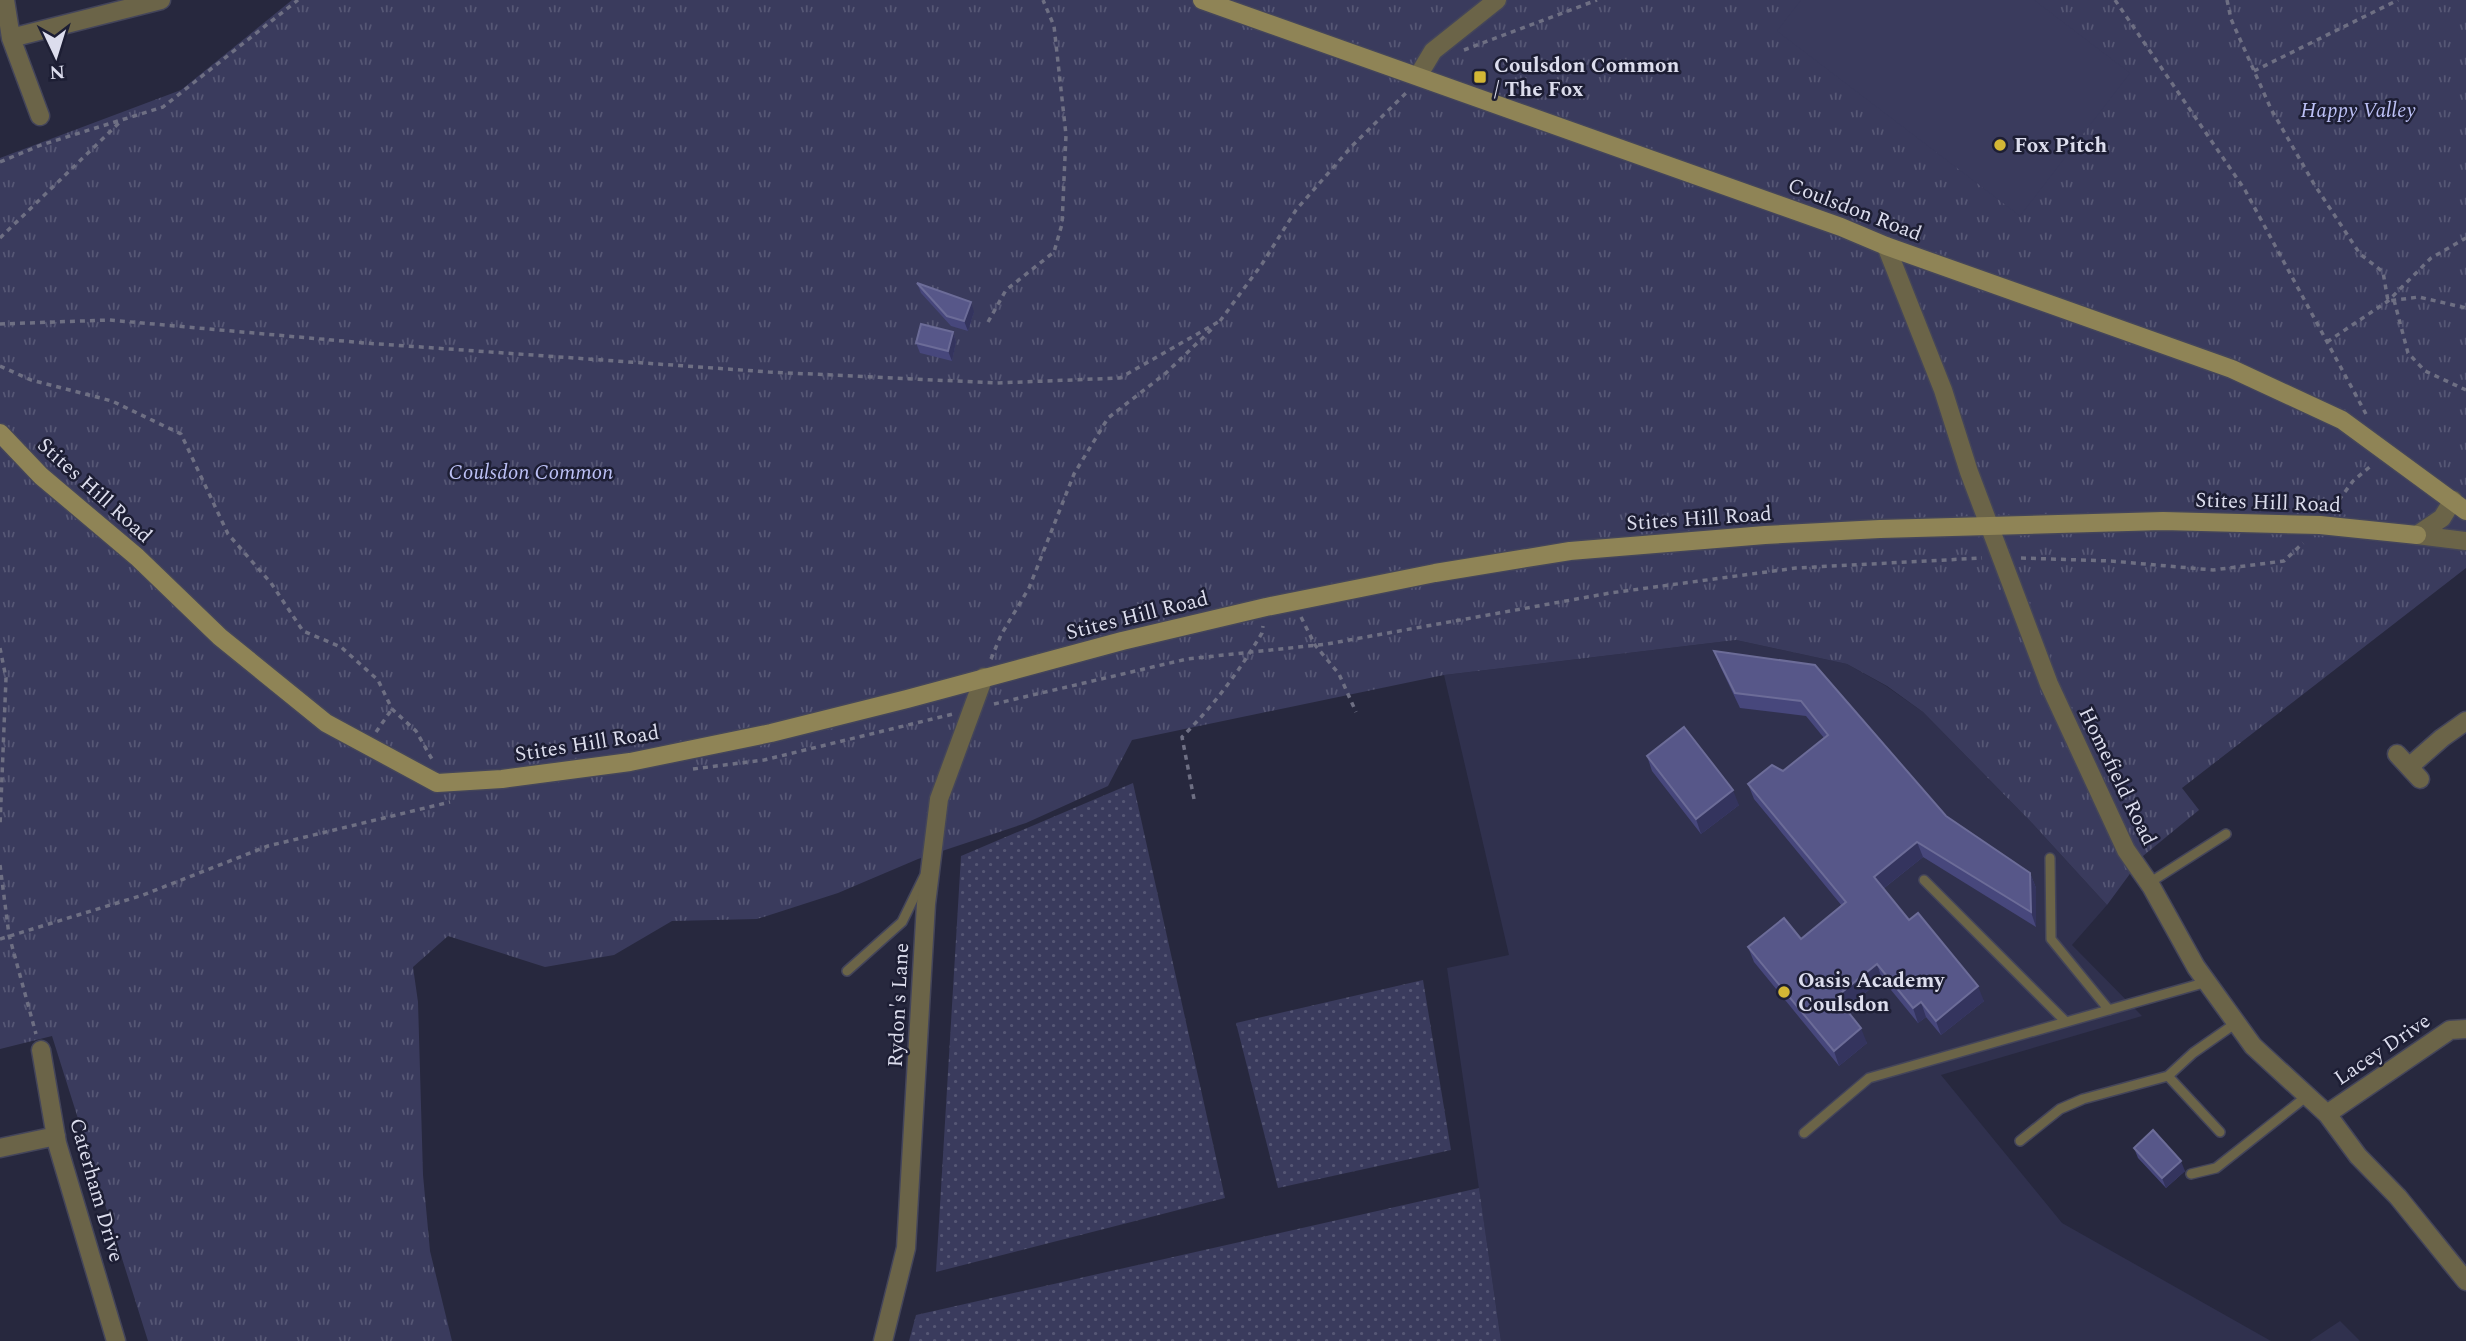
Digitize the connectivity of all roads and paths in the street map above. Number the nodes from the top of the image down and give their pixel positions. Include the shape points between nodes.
1 (5, 0) edge
2 (161, 0) edge
3 (298, 0) edge
4 (1043, 0) edge
5 (1202, 0) edge
6 (1497, 0) edge
7 (1597, 0) edge
8 (2115, 0) edge
9 (2227, 0) edge
10 (2398, 0) edge
11 (11, 38) junction
12 (1460, 52) dead end
13 (2254, 71) junction
14 (1418, 76) junction
15 (40, 116) dead end
16 (121, 120) junction
17 (0, 162) edge
18 (0, 238) edge
19 (2466, 238) edge
20 (1886, 246) junction
21 (2394, 300) junction
22 (2388, 301) junction
23 (2466, 308) edge
24 (1220, 321) junction
25 (988, 322) dead end
26 (0, 324) edge
27 (2327, 342) junction
28 (0, 366) edge
29 (2466, 390) edge
30 (2368, 418) dead end
31 (0, 433) edge
32 (2387, 453) junction
33 (2460, 505) edge
34 (1991, 525) junction
35 (2320, 525) junction
36 (2417, 536) junction
37 (2466, 541) edge
38 (2002, 557) junction
39 (1298, 601) junction
40 (1266, 607) junction
41 (1315, 645) junction
42 (0, 648) edge
43 (1250, 652) junction
44 (984, 677) junction
45 (392, 709) junction
46 (972, 709) junction
47 (1356, 712) dead end
48 (2466, 721) edge
49 (368, 745) junction
50 (437, 767) dead end
51 (2409, 767) dead end
52 (684, 771) dead end
53 (1194, 799) dead end
54 (461, 801) dead end
55 (0, 826) edge
56 (2226, 834) dead end
57 (2050, 858) dead end
58 (930, 864) junction
59 (0, 865) edge
60 (1924, 880) dead end
61 (2149, 883) junction
62 (9, 935) junction
63 (0, 939) edge
64 (847, 971) dead end
65 (2207, 982) junction
66 (2109, 1010) junction
67 (2066, 1021) junction
68 (2236, 1023) junction
69 (2466, 1029) edge
70 (41, 1050) joint
71 (2168, 1076) junction
72 (2307, 1096) junction
73 (2327, 1114) junction
74 (2220, 1132) dead end
75 (1804, 1133) dead end
76 (55, 1136) junction
77 (2020, 1141) dead end
78 (0, 1148) edge
79 (2191, 1174) dead end
80 (2466, 1281) edge
81 (116, 1341) edge
82 (883, 1341) edge

1 - 11 street
2 - 11 street
3 - 16 path via 163,107
4 - 25 path via 1054,26 1066,135 1062,223 1054,252 1006,290
5 - 14 street, Coulsdon Road
6 - 14 street via 1433,51
7 - 12 path
8 - 27 path via 2245,190
9 - 13 path
10 - 13 path
11 - 15 street
13 - 22 path via 2314,184 2360,254 2384,272
14 - 20 street, Coulsdon Road
14 - 24 path via 1296,210
16 - 17 path
16 - 18 path
19 - 22 path via 2431,258
20 - 32 street, Coulsdon Road via 2232,369 2342,420
20 - 34 street, Homefield Road
21 - 22 path
21 - 23 path via 2419,297
21 - 29 path via 2408,353 2425,371
22 - 27 path
24 - 26 path via 1120,378 997,383 658,365 109,320
24 - 44 path via 1167,373 1108,418 1074,474 1028,588
27 - 30 path
28 - 45 path via 31,380 112,401 181,434 228,534 271,583 303,631 341,647 378,680
31 - 49 street, Stites Hill Road via 41,476 220,637 326,723
32 - 33 street, Coulsdon Road
32 - 35 path via 2353,481
33 - 36 street
34 - 35 street, Stites Hill Road via 2163,521
34 - 38 street, Homefield Road
34 - 39 street, Stites Hill Road via 1765,535 1570,551
35 - 36 street, Stites Hill Road
35 - 38 path via 2284,561 2213,570
36 - 37 street, Stites Hill Road
38 - 41 path via 1796,568 1610,593
38 - 61 street, Homefield Road via 2049,684 2126,850
39 - 40 street, Stites Hill Road
39 - 41 path
40 - 43 path via 1262,633
40 - 44 street, Stites Hill Road
41 - 43 path
41 - 47 path via 1339,674
42 - 55 path via 6,678
43 - 46 path via 1187,659
43 - 53 path via 1232,682 1181,737
44 - 46 street, Rydon's Lane
44 - 49 street, Stites Hill Road via 758,735 630,762 502,779 437,783
45 - 49 path
45 - 50 path via 416,731
46 - 52 path via 764,760
46 - 58 street, Rydon's Lane via 939,799
48 - 51 street
54 - 62 path via 268,846 143,895
56 - 61 lane
57 - 66 lane via 2051,939
58 - 64 lane via 902,922
58 - 82 street, Rydon's Lane via 906,1248
59 - 62 path
60 - 67 lane
61 - 65 street, Homefield Road
62 - 63 path
62 - 70 path
65 - 66 lane
65 - 68 street, Homefield Road
66 - 67 lane
67 - 75 lane via 1869,1077
68 - 71 lane
68 - 72 street, Homefield Road via 2253,1046
69 - 73 street, Lacey Drive via 2450,1030
70 - 76 street, Caterham Drive
71 - 74 lane
71 - 77 lane via 2060,1109
72 - 73 street, Homefield Road
72 - 79 lane via 2216,1168
73 - 80 street, Homefield Road
76 - 78 street
76 - 81 street, Caterham Drive

